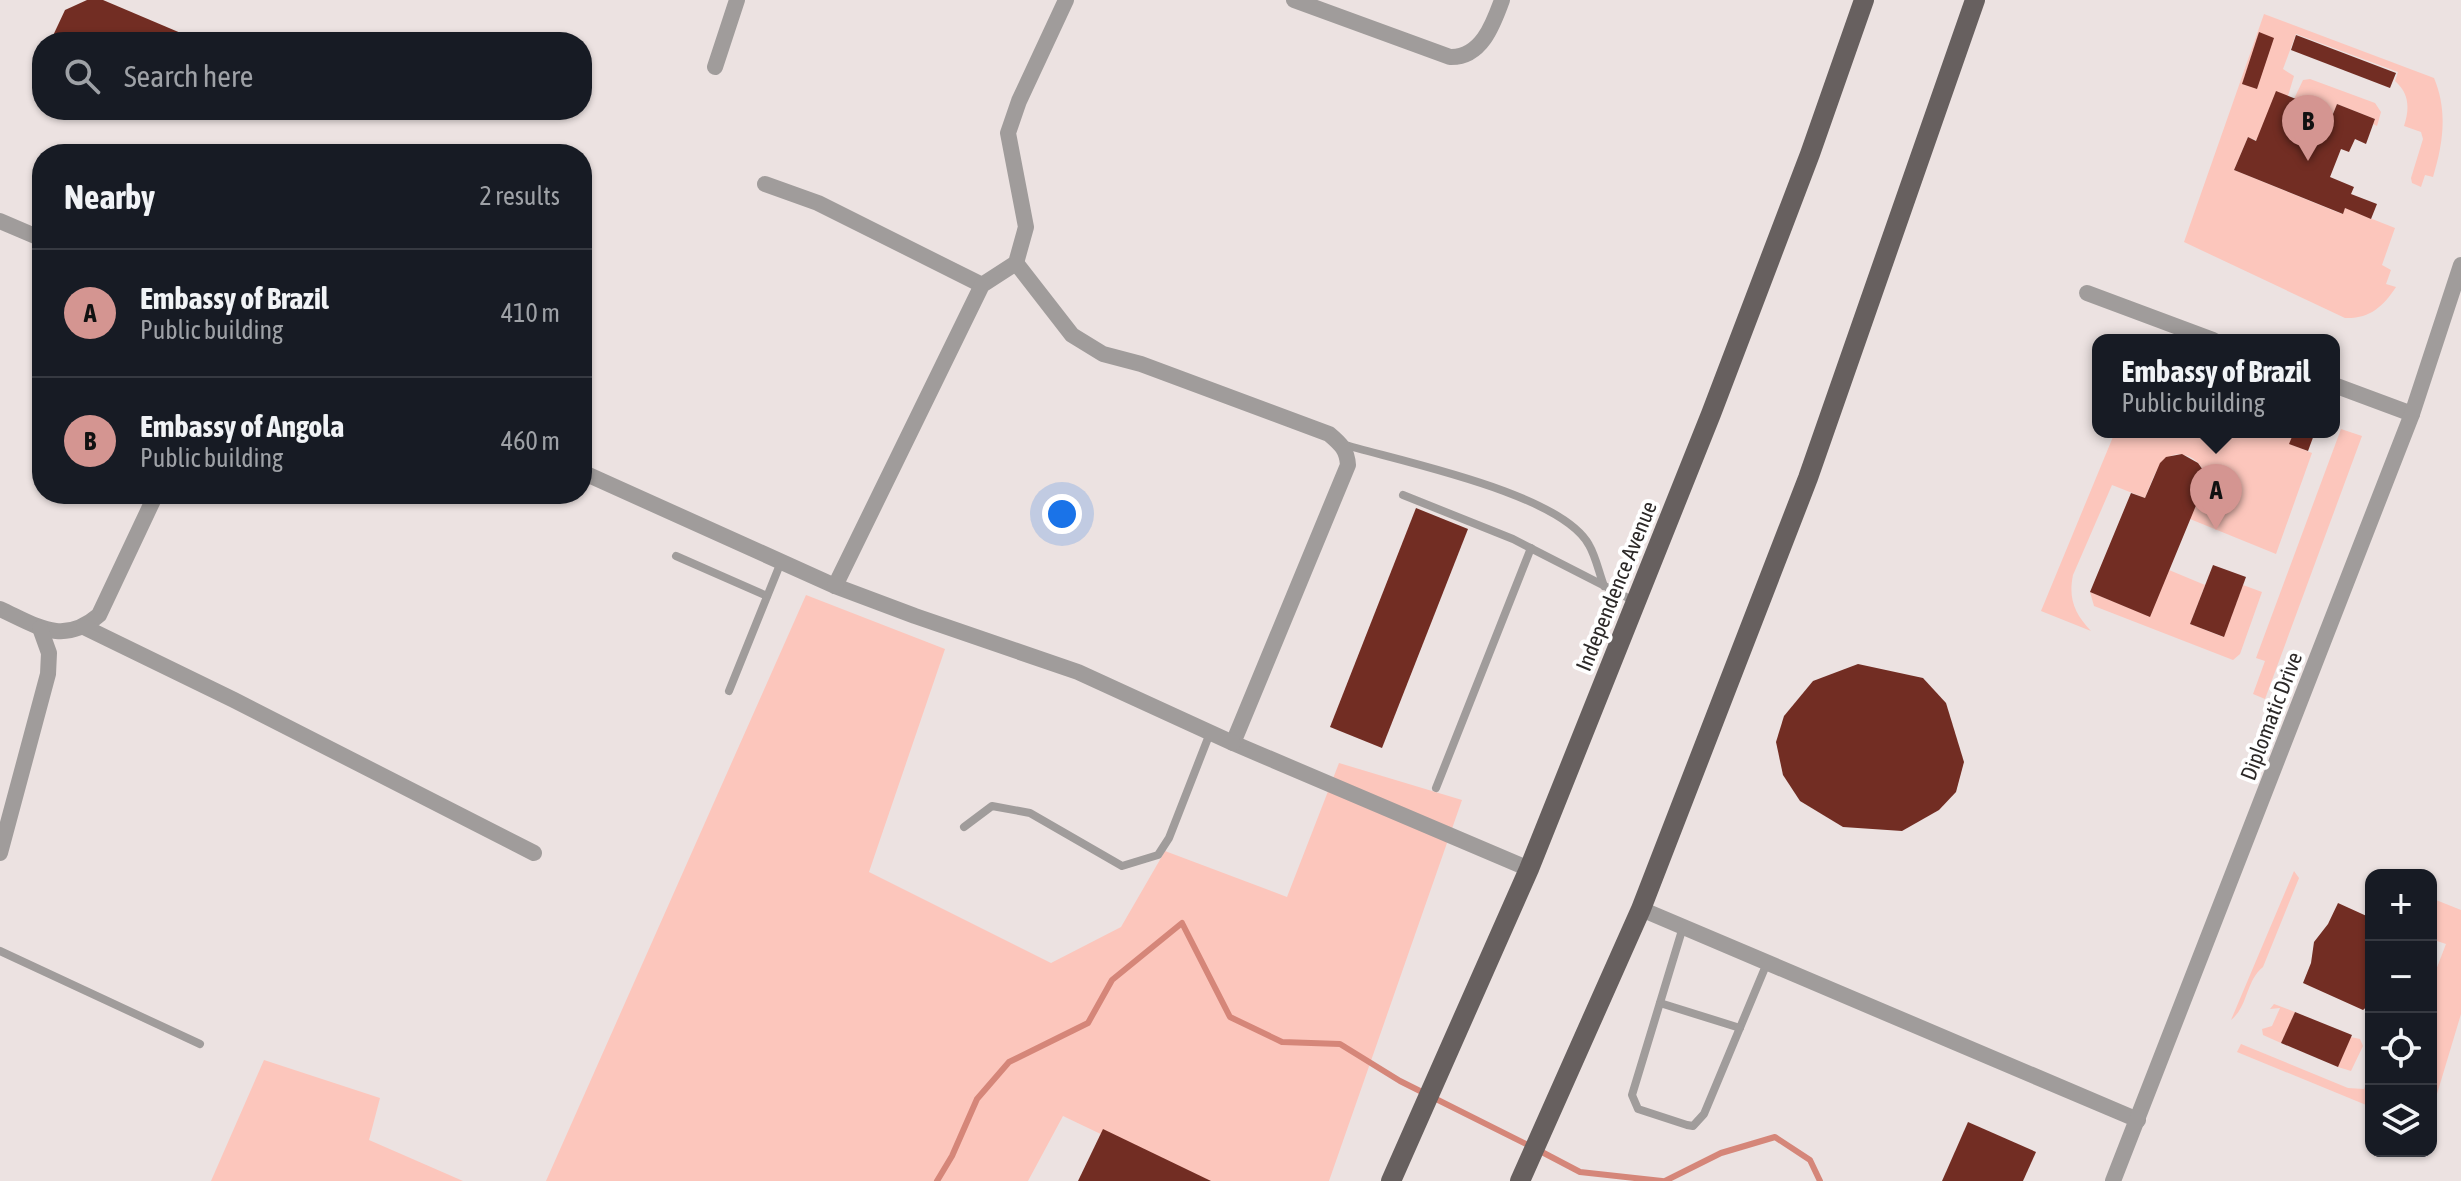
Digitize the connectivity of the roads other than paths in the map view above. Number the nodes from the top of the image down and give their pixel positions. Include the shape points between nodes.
1 (737, 0) edge
2 (1066, 0) edge
3 (1294, 0) edge
4 (1502, 0) edge
5 (1864, 0) edge
6 (1975, 0) edge
7 (715, 67) dead end
8 (765, 184) dead end
9 (0, 221) edge
10 (32, 235) edge
11 (1016, 263) junction
12 (2461, 265) edge
13 (982, 285) junction
14 (2087, 293) dead end
15 (2197, 334) edge
16 (2340, 387) edge
17 (2412, 414) junction
18 (1341, 444) junction
19 (592, 477) edge
20 (1403, 495) dead end
21 (151, 504) edge
22 (1531, 548) junction
23 (676, 556) dead end
24 (781, 562) junction
25 (835, 586) junction
26 (1604, 586) junction
27 (767, 596) junction
28 (1635, 601) junction
29 (0, 609) edge
30 (84, 627) junction
31 (40, 628) junction
32 (729, 691) dead end
33 (1210, 733) junction
34 (1233, 743) junction
35 (1436, 788) dead end
36 (964, 827) dead end
37 (0, 853) edge
38 (534, 853) dead end
39 (1529, 869) junction
40 (1641, 909) junction
41 (1683, 927) junction
42 (0, 951) edge
43 (1767, 963) junction
44 (1660, 1003) junction
45 (1740, 1028) junction
46 (200, 1044) dead end
47 (2138, 1120) junction
48 (1391, 1181) edge
49 (1520, 1181) edge
50 (2113, 1181) edge

1 - 7 street
2 - 11 street via 1008,133 1026,227
3 - 4 street via 1450,57 1462,57 1480,45
5 - 28 main road, Independence Avenue via 1805,169
6 - 40 main road via 1808,478
8 - 13 street via 818,203
9 - 10 street
11 - 13 street
11 - 18 street via 1072,335 1103,354 1329,434
12 - 17 street, Diplomatic Drive
13 - 25 street
14 - 15 street
16 - 17 street
17 - 47 street, Diplomatic Drive
18 - 26 lane via 1499,489 1560,516 1589,543
18 - 34 street via 1348,465
19 - 24 street
20 - 22 lane
21 - 30 street via 99,615
22 - 26 lane
22 - 35 lane
23 - 27 lane
24 - 25 street
24 - 27 lane
25 - 33 street via 1078,672
26 - 28 lane
27 - 32 lane
28 - 39 main road, Independence Avenue
29 - 31 street
30 - 31 street via 70,632
30 - 38 street
31 - 37 street via 49,653 48,674
33 - 34 street
33 - 36 lane via 1158,855 1122,866 1030,813 992,806
34 - 39 street
39 - 48 main road, Independence Avenue
40 - 41 street
40 - 49 main road
41 - 43 street
41 - 44 lane
42 - 46 lane
43 - 45 lane
43 - 47 street
44 - 45 lane
44 - 45 lane via 1632,1095 1638,1109 1687,1125 1693,1126 1704,1114
47 - 50 street, Diplomatic Drive

